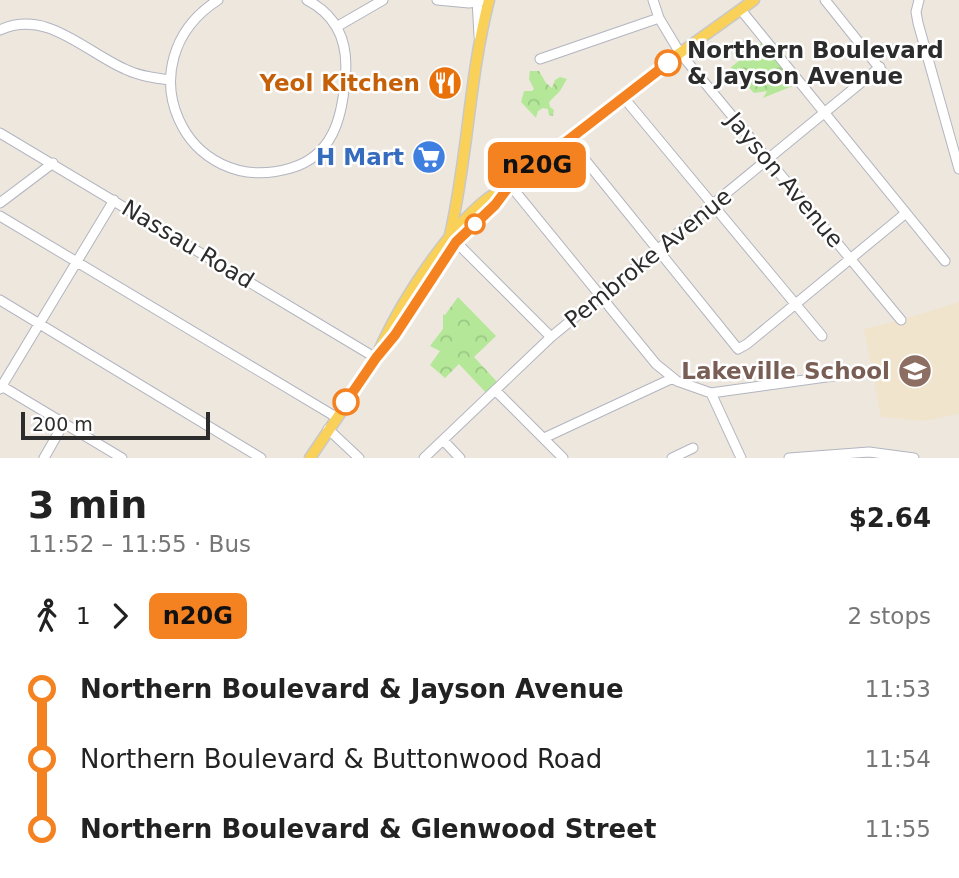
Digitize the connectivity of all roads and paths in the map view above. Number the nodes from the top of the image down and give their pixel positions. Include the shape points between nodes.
1 (218, 0) edge
2 (307, 0) edge
3 (383, 0) edge
4 (437, 0) edge
5 (653, 0) edge
6 (754, 0) edge
7 (825, 0) edge
8 (919, 0) edge
9 (482, 1) edge
10 (741, 10) junction
11 (659, 18) junction
12 (338, 26) junction
13 (0, 30) edge
14 (680, 53) junction
15 (540, 59) dead end
16 (170, 80) junction
17 (624, 98) junction
18 (824, 113) junction
19 (0, 132) edge
20 (569, 141) junction
21 (768, 159) junction
22 (52, 163) junction
23 (959, 167) edge
24 (510, 185) junction
25 (458, 198) junction
26 (487, 199) junction
27 (114, 200) junction
28 (0, 203) edge
29 (712, 205) junction
30 (906, 213) junction
31 (0, 216) edge
32 (453, 238) junction
33 (655, 249) junction
34 (850, 258) junction
35 (945, 261) dead end
36 (77, 262) junction
37 (600, 297) junction
38 (0, 300) edge
39 (794, 304) junction
40 (901, 320) dead end
41 (39, 324) junction
42 (822, 336) dead end
43 (551, 337) junction
44 (376, 358) junction
45 (855, 373) dead end
46 (673, 378) junction
47 (1, 387) edge
48 (495, 390) junction
49 (710, 393) junction
50 (336, 416) junction
51 (64, 423) junction
52 (328, 429) junction
53 (544, 438) junction
54 (443, 440) junction
55 (692, 448) dead end
56 (819, 457) edge
57 (44, 458) edge
58 (122, 458) edge
59 (261, 458) edge
60 (310, 458) edge
61 (359, 458) edge
62 (424, 458) edge
63 (460, 458) edge
64 (563, 458) edge
65 (672, 458) edge
66 (741, 458) edge
67 (789, 458) edge
68 (914, 458) edge

1 - 16 street via 200,13 181,37 172,58
2 - 12 street
3 - 12 street
4 - 9 street
5 - 11 street, Jayson Avenue
6 - 10 main road
7 - 18 street, Pembroke Avenue via 883,71
8 - 23 street via 918,23
9 - 25 main road
10 - 14 main road
10 - 18 street
11 - 14 street, Jayson Avenue
11 - 15 street
12 - 16 street via 347,65 340,119 321,152 297,166 255,173 229,167 206,154 181,124
13 - 16 street via 41,25 125,70
14 - 17 main road
14 - 21 street, Jayson Avenue
17 - 20 main road
17 - 29 street
18 - 21 street, Pembroke Avenue
18 - 30 street
19 - 22 street, Nassau Road
20 - 24 main road
20 - 33 street
21 - 29 street, Pembroke Avenue
21 - 34 street, Jayson Avenue
22 - 27 street, Nassau Road
22 - 28 street
24 - 26 main road
24 - 32 main road via 495,205
24 - 37 street
25 - 26 main road via 470,206
25 - 32 main road
26 - 32 main road
27 - 36 street
27 - 44 street, Nassau Road
29 - 33 street, Pembroke Avenue
29 - 39 street
30 - 34 street
30 - 35 street
31 - 36 street
32 - 43 street
32 - 44 main road via 386,332
33 - 37 street, Pembroke Avenue
33 - 39 street via 738,349
34 - 39 street
34 - 40 street, Jayson Avenue
36 - 41 street
36 - 50 street
37 - 43 street, Pembroke Avenue
37 - 46 street
38 - 41 street
39 - 42 street
41 - 47 street
41 - 59 street
43 - 48 street, Pembroke Avenue
44 - 50 main road
45 - 49 street
46 - 49 street
46 - 53 street
47 - 51 street
48 - 53 street
48 - 54 street, Pembroke Avenue
49 - 66 street
50 - 52 main road
51 - 57 street
51 - 58 street
52 - 60 main road
52 - 61 street
53 - 64 street
54 - 62 street, Pembroke Avenue
54 - 63 street
55 - 65 street
56 - 67 street
56 - 68 street via 869,452

